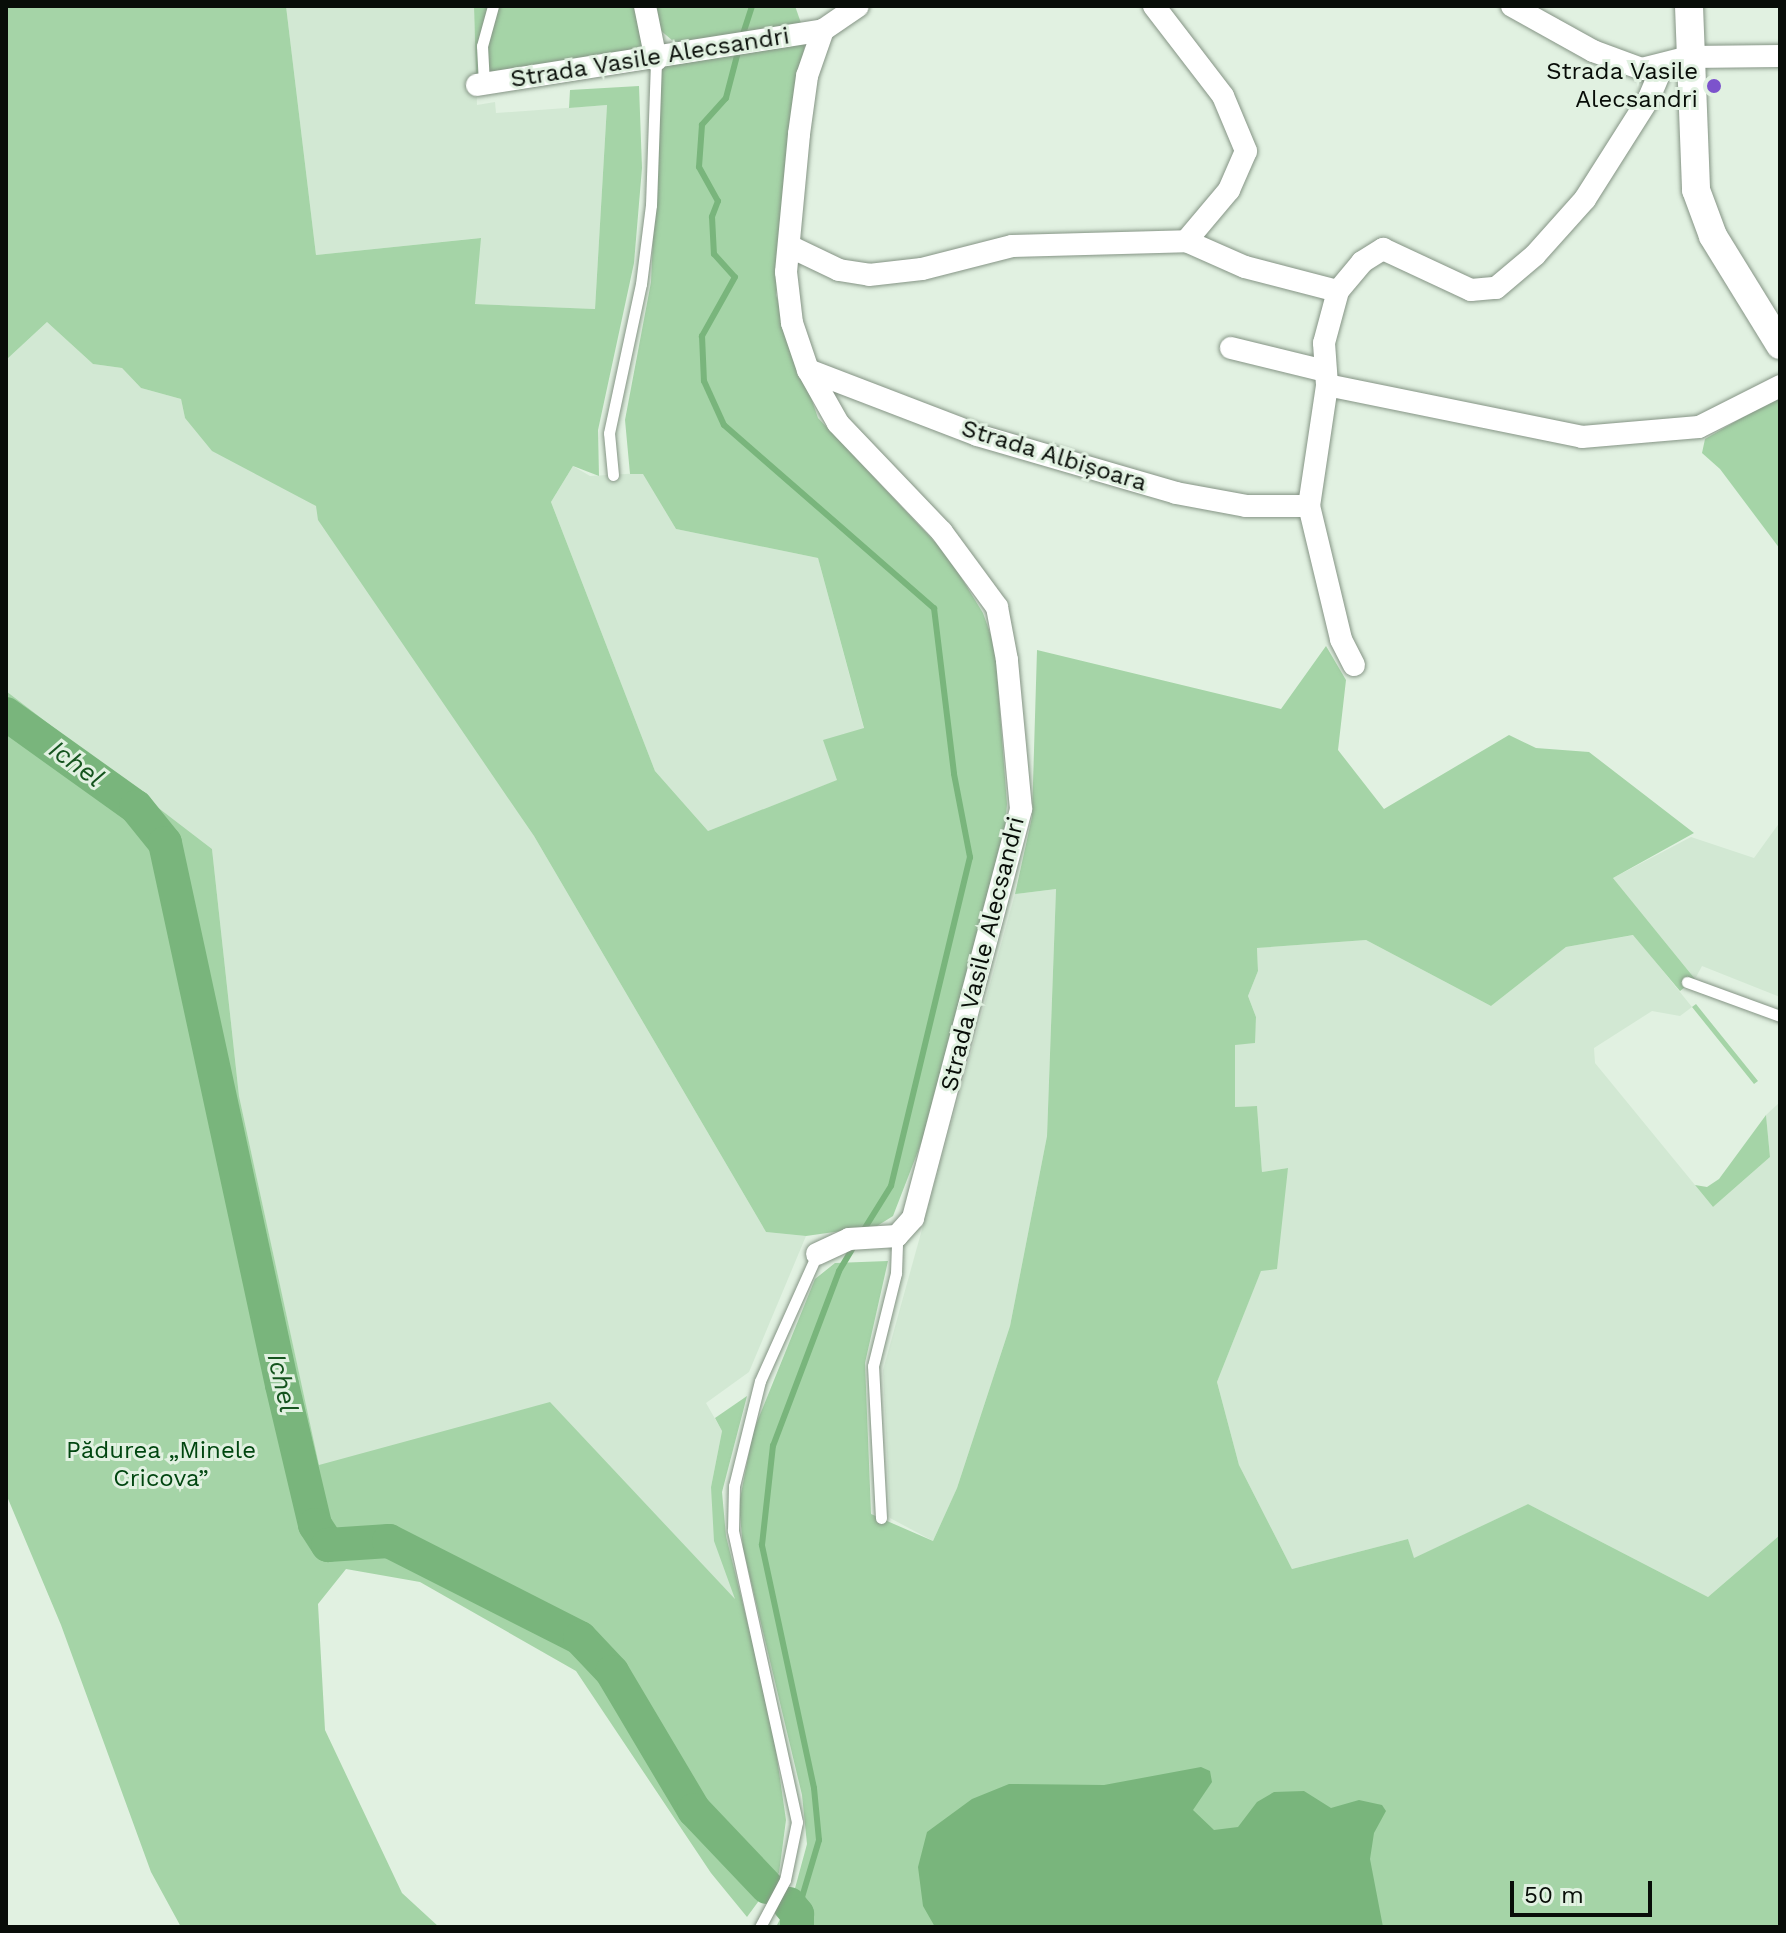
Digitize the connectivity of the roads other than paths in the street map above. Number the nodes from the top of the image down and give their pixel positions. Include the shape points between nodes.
1 (493, 6) edge
2 (645, 6) edge
3 (858, 6) edge
4 (1154, 6) edge
5 (1512, 6) edge
6 (1689, 6) edge
7 (823, 30) junction
8 (1780, 56) edge
9 (1689, 57) junction
10 (656, 60) junction
11 (1662, 67) junction
12 (480, 85) joint
13 (1186, 241) junction
14 (789, 246) junction
15 (1338, 291) junction
16 (1780, 345) edge
17 (1231, 348) dead end
18 (808, 370) junction
19 (1326, 378) junction
20 (1780, 386) edge
21 (613, 475) dead end
22 (1309, 506) junction
23 (1354, 665) dead end
24 (1687, 982) dead end
25 (1780, 1016) edge
26 (897, 1236) junction
27 (817, 1254) joint
28 (881, 1518) dead end
29 (760, 1927) edge

1 - 12 lane via 482,46
2 - 10 street
3 - 7 street, Strada Vasile Alecsandri
4 - 13 street via 1223,96 1246,151 1229,190
5 - 11 street via 1624,65
6 - 9 street
7 - 10 street, Strada Vasile Alecsandri
7 - 14 street, Strada Vasile Alecsandri via 807,76
8 - 9 street
9 - 11 street
9 - 16 street via 1693,166 1701,208
10 - 12 street, Strada Vasile Alecsandri
10 - 21 lane via 651,205 641,284 609,433
11 - 15 street via 1649,98 1585,199 1496,288 1471,290 1383,249 1362,262
13 - 14 street via 1012,246 922,269 869,275 839,270
13 - 15 street via 1245,267
14 - 18 street, Strada Vasile Alecsandri via 788,300
15 - 19 street via 1324,343
17 - 19 street
18 - 22 street, Strada Albișoara via 977,435 1176,493 1246,506
18 - 26 street, Strada Vasile Alecsandri via 838,423 976,573 997,607 1007,660 1020,823 913,1218
19 - 20 street via 1582,437 1699,427
19 - 22 street via 1319,464
22 - 23 street via 1341,639
24 - 25 lane
26 - 27 street via 849,1239
26 - 28 lane via 896,1273 873,1366
27 - 29 lane via 760,1381 734,1486 733,1530 797,1822 785,1880

